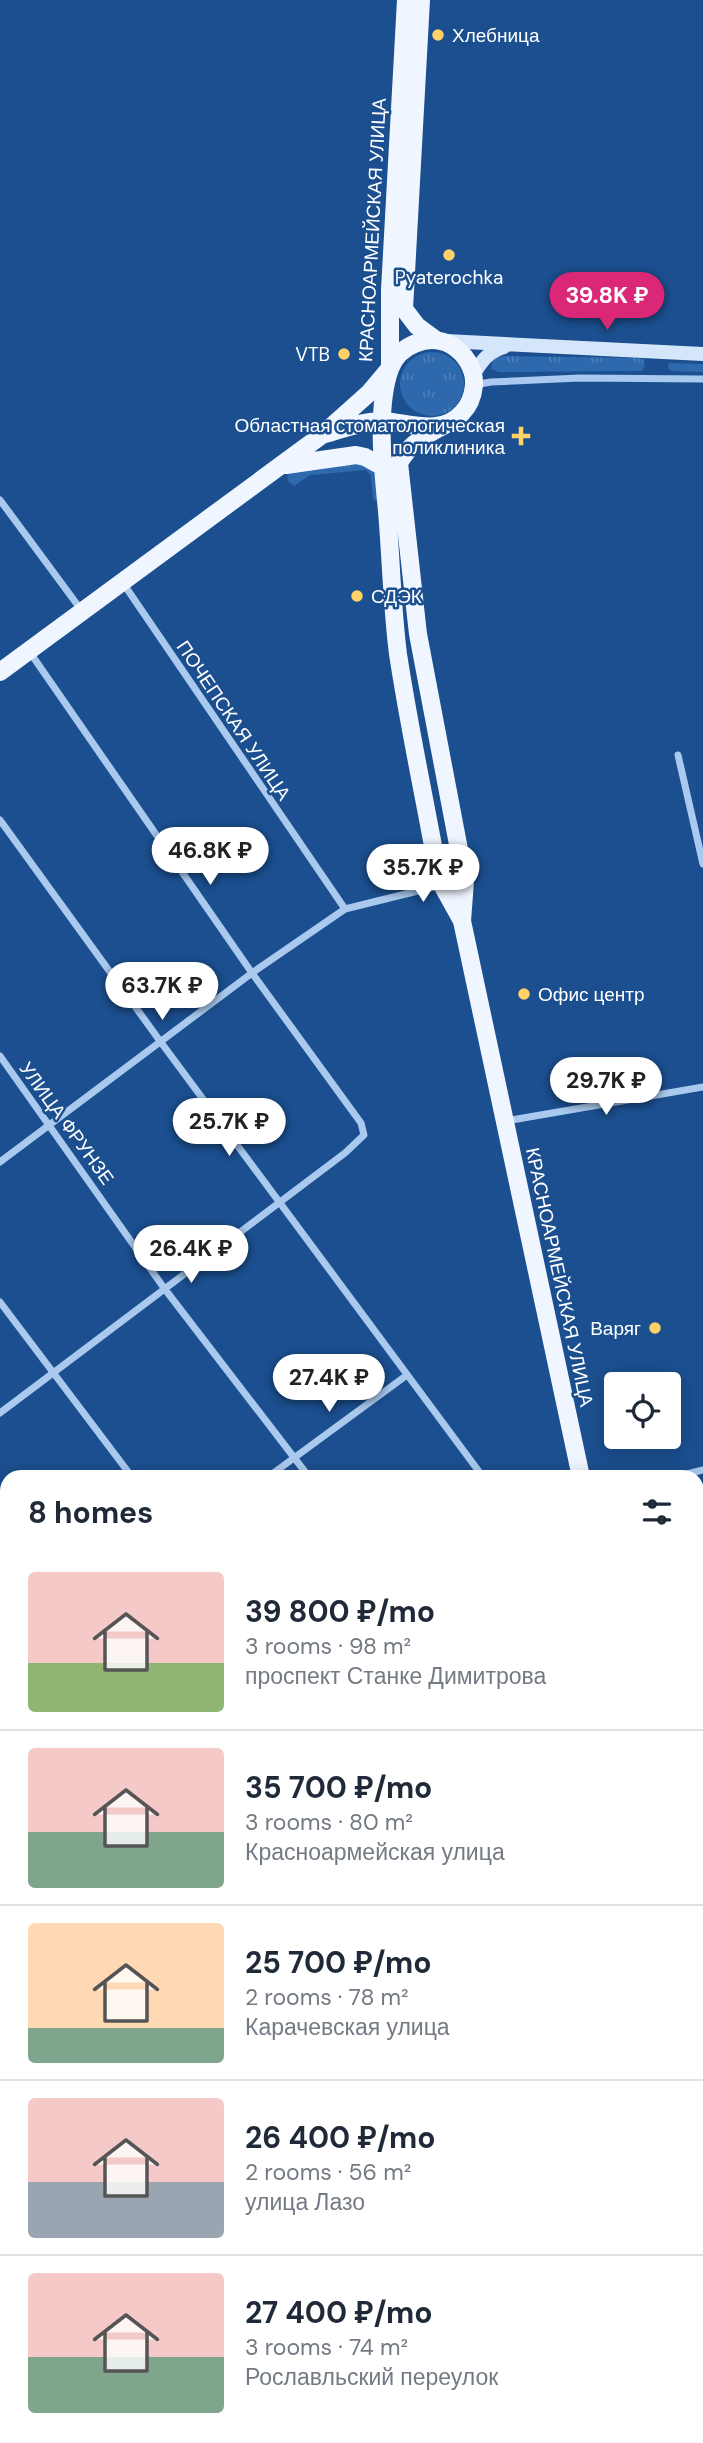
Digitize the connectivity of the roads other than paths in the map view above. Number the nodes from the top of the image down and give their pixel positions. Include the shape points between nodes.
1 (405, 0) edge
2 (422, 0) edge
3 (436, 340) junction
4 (510, 345) junction
5 (703, 354) edge
6 (389, 374) junction
7 (703, 379) edge
8 (473, 380) junction
9 (382, 421) junction
10 (417, 425) junction
11 (445, 425) junction
12 (322, 435) junction
13 (391, 465) junction
14 (282, 466) junction
15 (0, 500) edge
16 (123, 583) junction
17 (82, 611) junction
18 (29, 651) junction
19 (0, 672) edge
20 (678, 755) dead end
21 (0, 820) edge
22 (703, 864) edge
23 (442, 885) junction
24 (345, 909) junction
25 (462, 921) junction
26 (252, 973) junction
27 (160, 1041) junction
28 (0, 1056) edge
29 (703, 1087) edge
30 (505, 1122) junction
31 (50, 1125) junction
32 (0, 1162) edge
33 (279, 1201) junction
34 (164, 1287) junction
35 (0, 1302) edge
36 (52, 1373) junction
37 (407, 1375) junction
38 (0, 1413) edge
39 (294, 1457) junction
40 (127, 1470) edge
41 (277, 1470) edge
42 (304, 1470) edge
43 (478, 1470) edge
44 (580, 1470) edge

1 - 6 main road, КРАСНОАРМЕЙСКАЯ УЛИЦА
2 - 3 main road, КРАСНОАРМЕЙСКАЯ УЛИЦА via 404,309
3 - 4 main road
3 - 6 main road via 408,346 397,355
3 - 8 main road via 462,353
4 - 5 main road
4 - 8 main road via 484,358
6 - 9 main road
6 - 10 main road via 389,396 395,408
6 - 12 main road, КРАСНОАРМЕЙСКАЯ УЛИЦА
7 - 8 street
8 - 11 main road via 468,407
9 - 10 main road
9 - 12 main road
9 - 13 main road
10 - 11 main road
11 - 13 main road via 418,439
12 - 14 main road, КРАСНОАРМЕЙСКАЯ УЛИЦА
13 - 14 main road via 355,455
13 - 23 main road via 398,653
13 - 25 main road via 465,881
14 - 16 main road, КРАСНОАРМЕЙСКАЯ УЛИЦА
15 - 17 street
16 - 17 main road, КРАСНОАРМЕЙСКАЯ УЛИЦА
16 - 24 street, ПОЧЕПСКАЯ УЛИЦА
17 - 18 main road, КРАСНОАРМЕЙСКАЯ УЛИЦА
18 - 19 main road, КРАСНОАРМЕЙСКАЯ УЛИЦА
18 - 26 street
20 - 22 street
21 - 27 street
23 - 24 street
23 - 25 main road
24 - 26 street
25 - 30 main road, КРАСНОАРМЕЙСКАЯ УЛИЦА
26 - 27 street
26 - 33 street via 361,1123 364,1135
27 - 31 street
27 - 33 street
28 - 31 street, УЛИЦА ФРУНЗЕ
29 - 30 street
30 - 44 main road, КРАСНОАРМЕЙСКАЯ УЛИЦА
31 - 32 street
31 - 34 street, УЛИЦА ФРУНЗЕ
33 - 34 street
33 - 37 street
34 - 36 street
34 - 39 street, УЛИЦА ФРУНЗЕ
35 - 36 street
36 - 38 street
36 - 40 street
37 - 39 street
37 - 43 street
39 - 41 street
39 - 42 street, УЛИЦА ФРУНЗЕ

